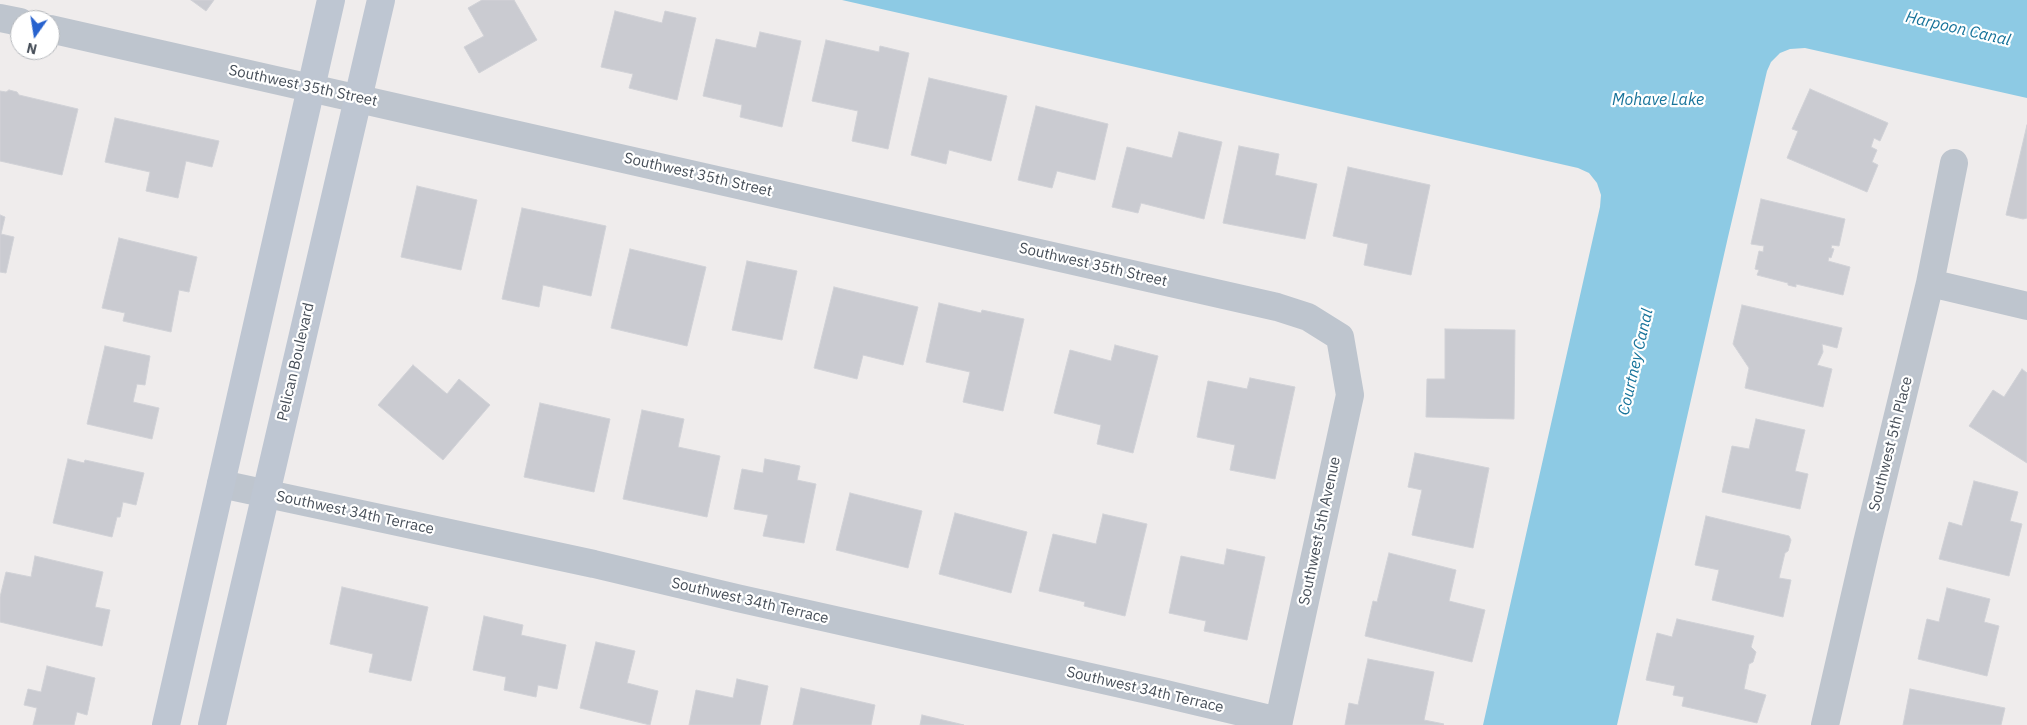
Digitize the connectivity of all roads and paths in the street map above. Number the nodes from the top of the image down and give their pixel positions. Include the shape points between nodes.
1 (331, 0) edge
2 (381, 0) edge
3 (60, 31) edge
4 (310, 89) junction
5 (357, 98) junction
6 (1954, 163) dead end
7 (1930, 283) junction
8 (2027, 306) edge
9 (1340, 337) joint
10 (221, 484) junction
11 (266, 494) junction
12 (1278, 723) edge
13 (166, 725) edge
14 (212, 725) edge
15 (1825, 725) edge

1 - 4 street
2 - 5 street, Pelican Boulevard
3 - 4 street, Southwest 35th Street
4 - 5 street, Southwest 35th Street
4 - 10 street
5 - 9 street, Southwest 35th Street via 1277,307 1308,317
5 - 11 street, Pelican Boulevard
6 - 7 street, Southwest 5th Place
7 - 8 street
7 - 15 street, Southwest 5th Place
9 - 12 street, Southwest 5th Avenue via 1350,395
10 - 11 street, Southwest 34th Terrace
10 - 13 street
11 - 12 street, Southwest 34th Terrace via 594,564 1157,692
11 - 14 street, Pelican Boulevard

